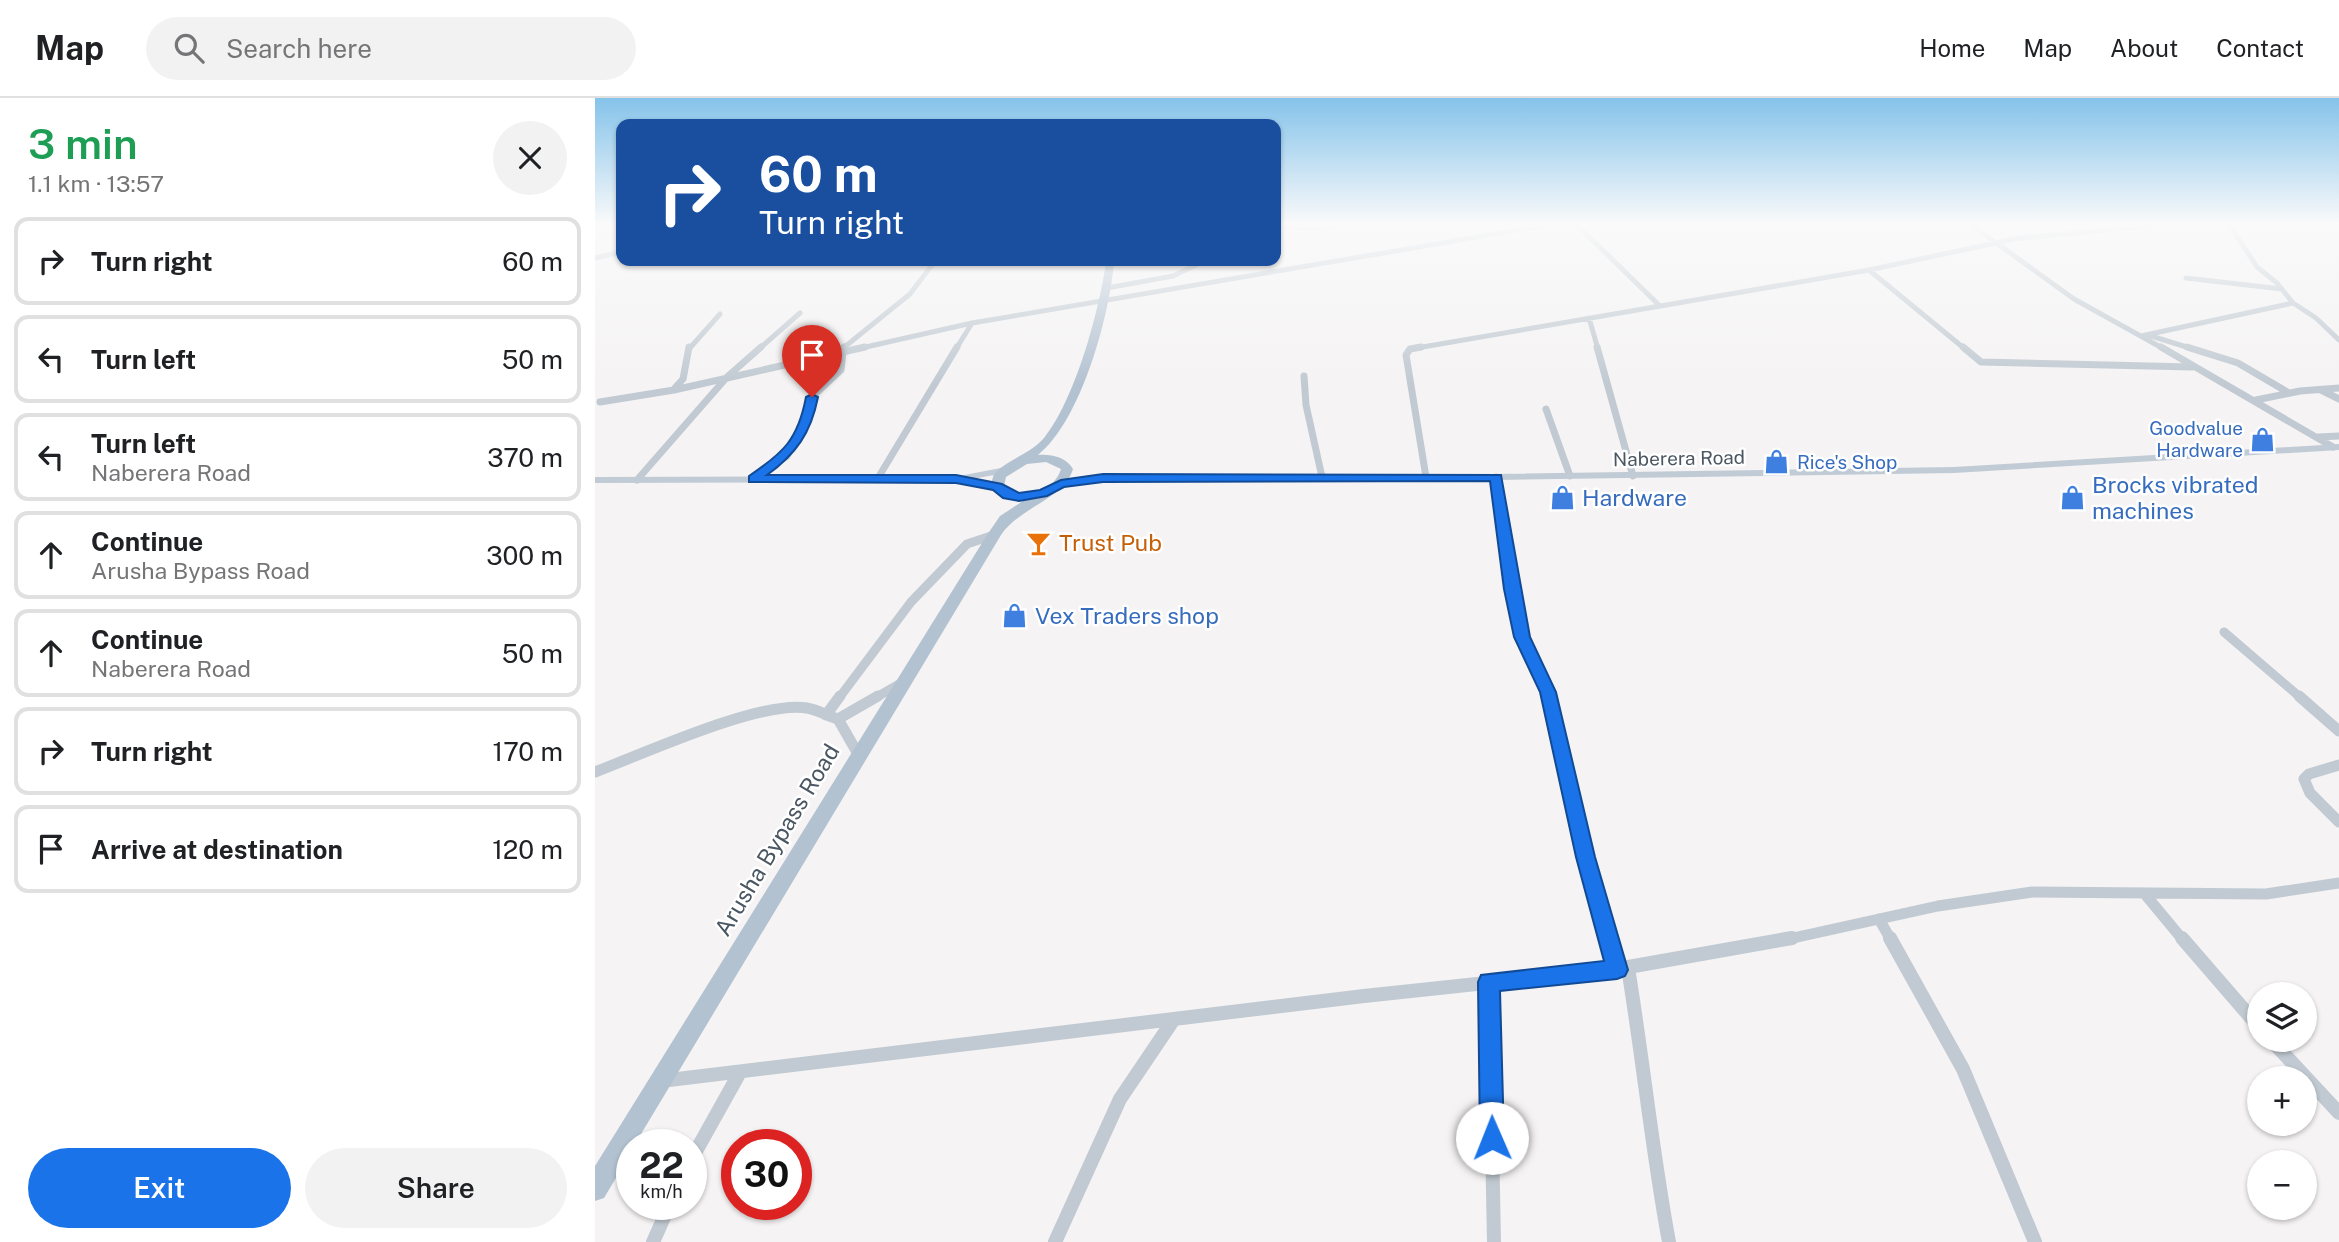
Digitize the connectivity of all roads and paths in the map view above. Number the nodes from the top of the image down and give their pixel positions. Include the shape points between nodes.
1 (922, 277) edge
2 (1109, 277) edge
3 (1164, 277) edge
4 (1213, 277) edge
5 (1631, 277) edge
6 (1826, 277) edge
7 (1878, 277) edge
8 (2045, 277) edge
9 (2269, 277) edge
10 (2186, 278) dead end
11 (2282, 289) junction
12 (1107, 294) junction
13 (2293, 303) junction
14 (1660, 306) junction
15 (800, 313) dead end
16 (720, 314) dead end
17 (1589, 318) junction
18 (972, 323) junction
19 (2144, 336) junction
20 (2339, 340) edge
21 (839, 353) junction
22 (2196, 367) junction
23 (1304, 376) dead end
24 (727, 377) junction
25 (2339, 388) edge
26 (2319, 389) junction
27 (674, 390) junction
28 (2289, 393) junction
29 (2339, 399) edge
30 (2256, 400) junction
31 (600, 402) dead end
32 (1546, 409) dead end
33 (1051, 437) junction
34 (2337, 443) edge
35 (1056, 460) junction
36 (1024, 461) junction
37 (1067, 469) junction
38 (1006, 470) junction
39 (1633, 476) junction
40 (1322, 477) junction
41 (1426, 477) junction
42 (1496, 477) junction
43 (1570, 477) junction
44 (878, 478) junction
45 (1103, 478) junction
46 (753, 479) junction
47 (956, 479) junction
48 (595, 480) edge
49 (637, 480) junction
50 (1061, 484) junction
51 (1003, 491) junction
52 (1043, 493) junction
53 (1005, 519) junction
54 (994, 535) junction
55 (2224, 632) dead end
56 (905, 680) junction
57 (826, 715) junction
58 (838, 719) junction
59 (2339, 730) edge
60 (858, 754) junction
61 (2339, 765) edge
62 (595, 772) edge
63 (2339, 822) edge
64 (2339, 883) edge
65 (2144, 893) junction
66 (1879, 919) junction
67 (1622, 969) junction
68 (1489, 982) junction
69 (2247, 1014) edge
70 (1174, 1019) junction
71 (2282, 1052) edge
72 (739, 1074) junction
73 (661, 1082) junction
74 (2339, 1113) edge
75 (707, 1131) edge
76 (595, 1189) edge
77 (663, 1220) edge
78 (653, 1242) edge
79 (1055, 1242) edge
80 (1494, 1242) edge
81 (1669, 1242) edge
82 (2035, 1242) edge

1 - 21 street
2 - 12 main road
3 - 12 street
4 - 12 street
5 - 14 street
6 - 14 street
7 - 22 street via 1981,362
8 - 19 street via 2074,299
9 - 11 street
10 - 11 street
11 - 13 street
12 - 18 street
12 - 33 main road via 1083,367
13 - 19 street
13 - 20 street
14 - 17 street
15 - 24 street
16 - 27 street via 689,347 683,379
17 - 39 street
17 - 41 street via 1422,345 1407,352
18 - 21 street
18 - 44 street
19 - 22 street
19 - 28 street via 2238,363
21 - 24 street
21 - 46 street via 841,369 812,397 808,418 787,456
22 - 30 street
23 - 40 street
24 - 27 street
24 - 49 street
25 - 26 street
26 - 28 street
26 - 29 street
27 - 31 street
28 - 30 street
30 - 34 street via 2318,437
32 - 43 street
33 - 35 main road
33 - 36 main road
34 - 39 street, Naberera Road via 1954,470
35 - 36 main road
35 - 37 main road
36 - 38 main road
37 - 45 street, Naberera Road
37 - 50 main road
38 - 47 street
38 - 51 main road, Arusha Bypass Road via 1000,475
39 - 43 street, Naberera Road
40 - 41 street, Naberera Road
40 - 45 street, Naberera Road
41 - 42 street, Naberera Road
42 - 43 street, Naberera Road
42 - 67 street via 1522,637 1548,692 1585,857
44 - 46 street
44 - 47 street
45 - 50 street, Naberera Road
46 - 49 street
47 - 51 street
48 - 49 street
50 - 52 main road, Arusha Bypass Road
51 - 52 main road, Arusha Bypass Road
51 - 53 main road, Arusha Bypass Road
52 - 53 main road, Arusha Bypass Road
53 - 54 main road, Arusha Bypass Road
54 - 56 main road, Arusha Bypass Road
54 - 57 street via 967,544 911,602
55 - 59 street
56 - 58 street
56 - 60 main road, Arusha Bypass Road
57 - 58 street
57 - 62 street via 806,708 756,713
58 - 60 street
60 - 73 main road, Arusha Bypass Road
61 - 63 street via 2304,779 2310,793
64 - 65 street via 2266,894
65 - 66 street via 2045,890
65 - 69 street
66 - 67 street
66 - 82 street via 1968,1079
67 - 68 street
67 - 81 street via 1643,1062 1651,1147
68 - 70 street
68 - 80 street
70 - 72 street
70 - 79 street via 1120,1099
71 - 74 street
72 - 73 street
72 - 75 street
73 - 76 main road, Arusha Bypass Road
77 - 78 street

